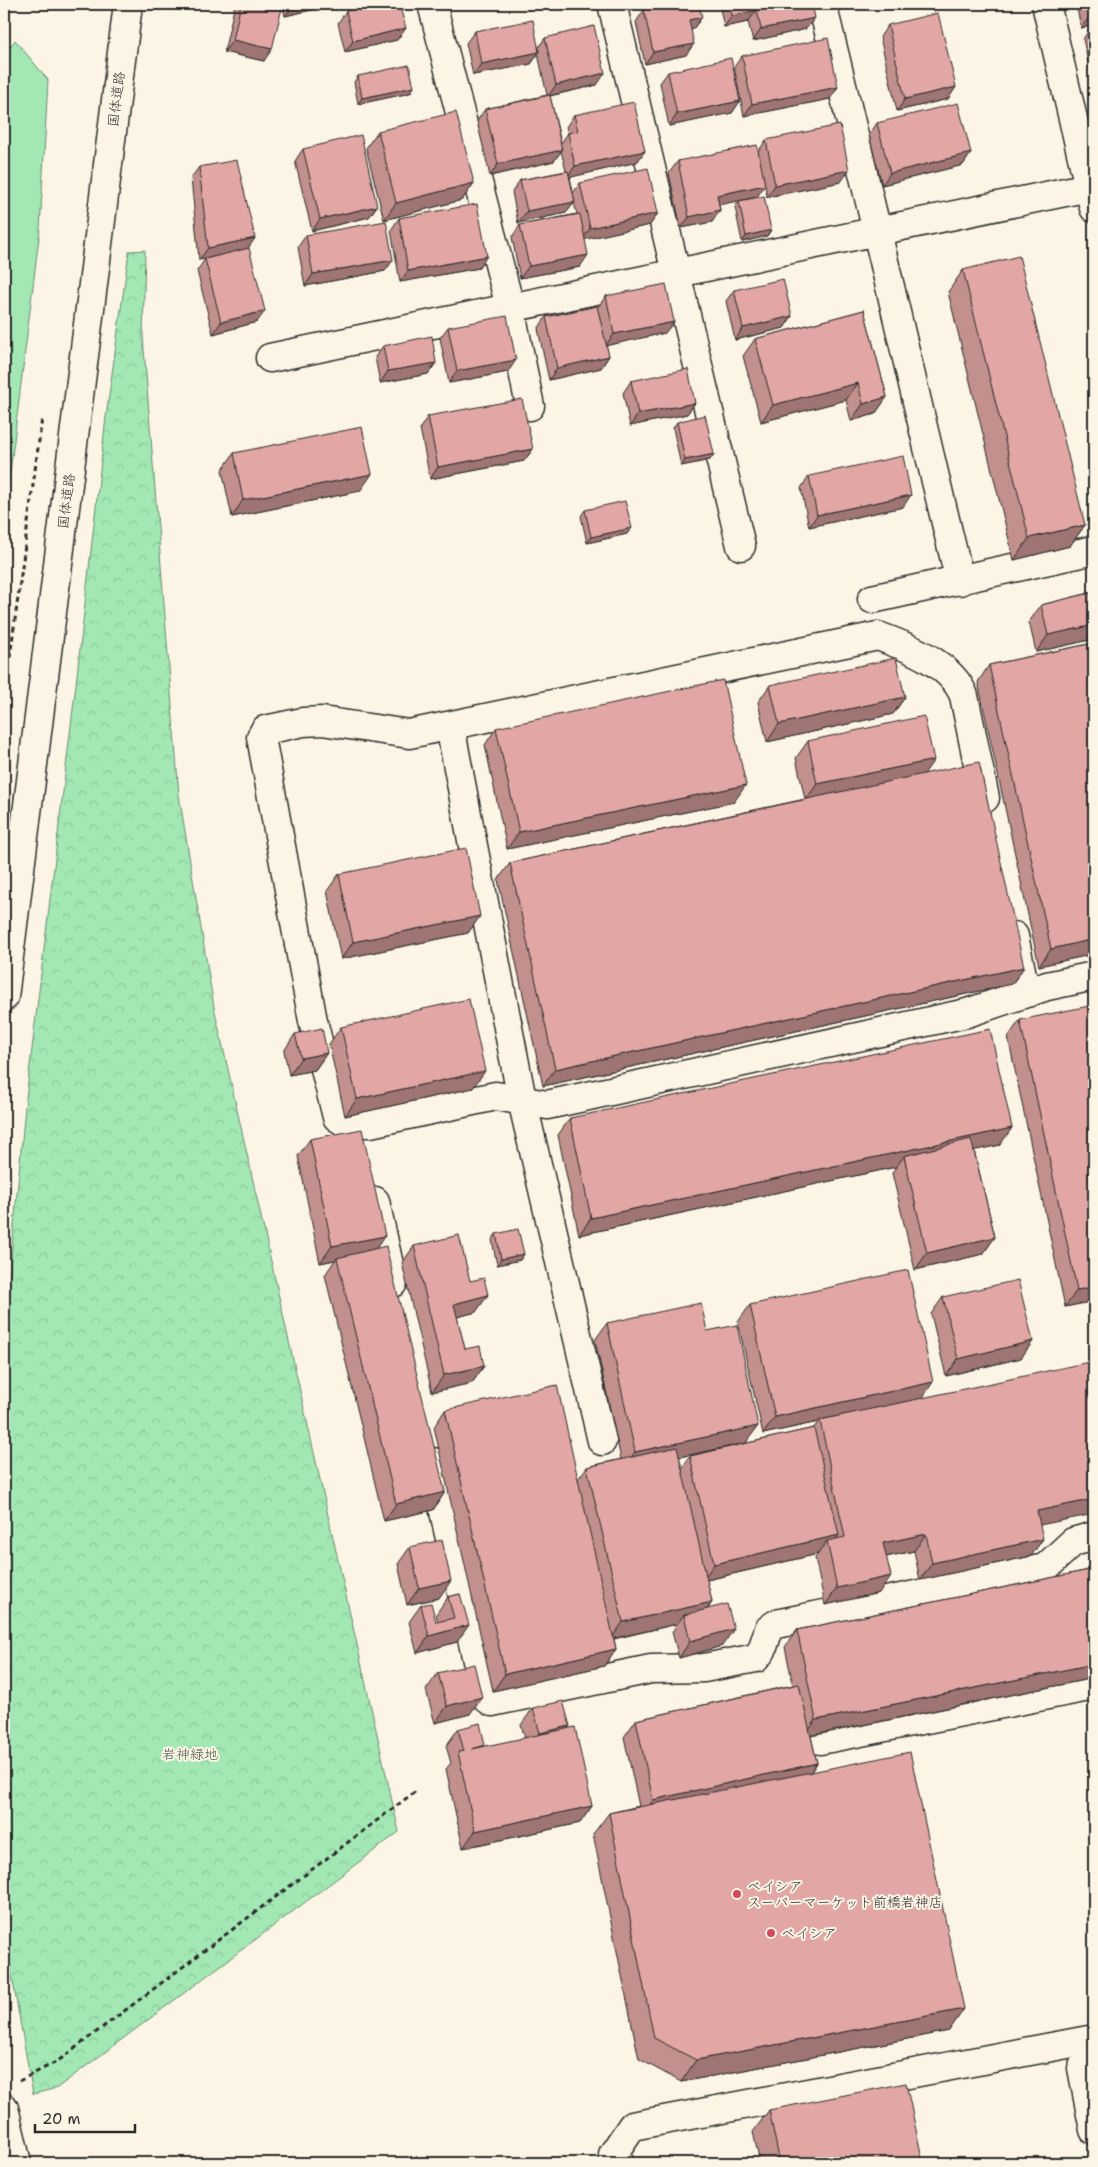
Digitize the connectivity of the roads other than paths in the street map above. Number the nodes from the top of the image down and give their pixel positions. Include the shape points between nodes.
1 (128, 4) edge
2 (432, 4) edge
3 (612, 4) edge
4 (822, 4) edge
5 (1046, 4) edge
6 (1092, 197) edge
7 (878, 230) junction
8 (676, 273) junction
9 (510, 307) junction
10 (270, 358) dead end
11 (530, 406) dead end
12 (741, 546) dead end
13 (1094, 550) edge
14 (960, 581) junction
15 (872, 599) dead end
16 (450, 726) junction
17 (990, 821) edge
18 (1008, 908) edge
19 (1094, 976) edge
20 (1030, 992) junction
21 (4, 998) edge
22 (522, 1100) junction
23 (358, 1123) junction
24 (399, 1308) edge
25 (427, 1435) edge
26 (602, 1441) dead end
27 (1094, 1536) edge
28 (1094, 1686) edge
29 (820, 1740) edge
30 (1094, 2039) edge
31 (1094, 2050) edge
32 (4, 2108) edge
33 (1094, 2130) edge
34 (17, 2163) edge
35 (620, 2163) edge

1 - 21 street, 国体道路
2 - 9 street
3 - 8 street
4 - 7 street
5 - 6 street
6 - 7 street
7 - 8 street
7 - 14 street
8 - 9 street
8 - 12 street
9 - 10 street
9 - 11 street
13 - 14 street
14 - 15 street
16 - 17 street via 878,636 909,648 948,672 960,684
16 - 22 street
16 - 23 street via 408,734 322,721 303,722 265,730 261,737 315,1030 337,1117 346,1124
18 - 20 street via 1022,976
19 - 20 street
20 - 22 street via 967,1013 547,1105
22 - 23 street via 496,1096
22 - 26 street
23 - 24 street
25 - 27 street via 485,1697 492,1702 651,1669 704,1668 756,1658 769,1629 776,1624 1045,1568 1073,1542
28 - 29 street
30 - 35 street via 632,2126 613,2154
31 - 33 street via 1082,2068
32 - 34 street

